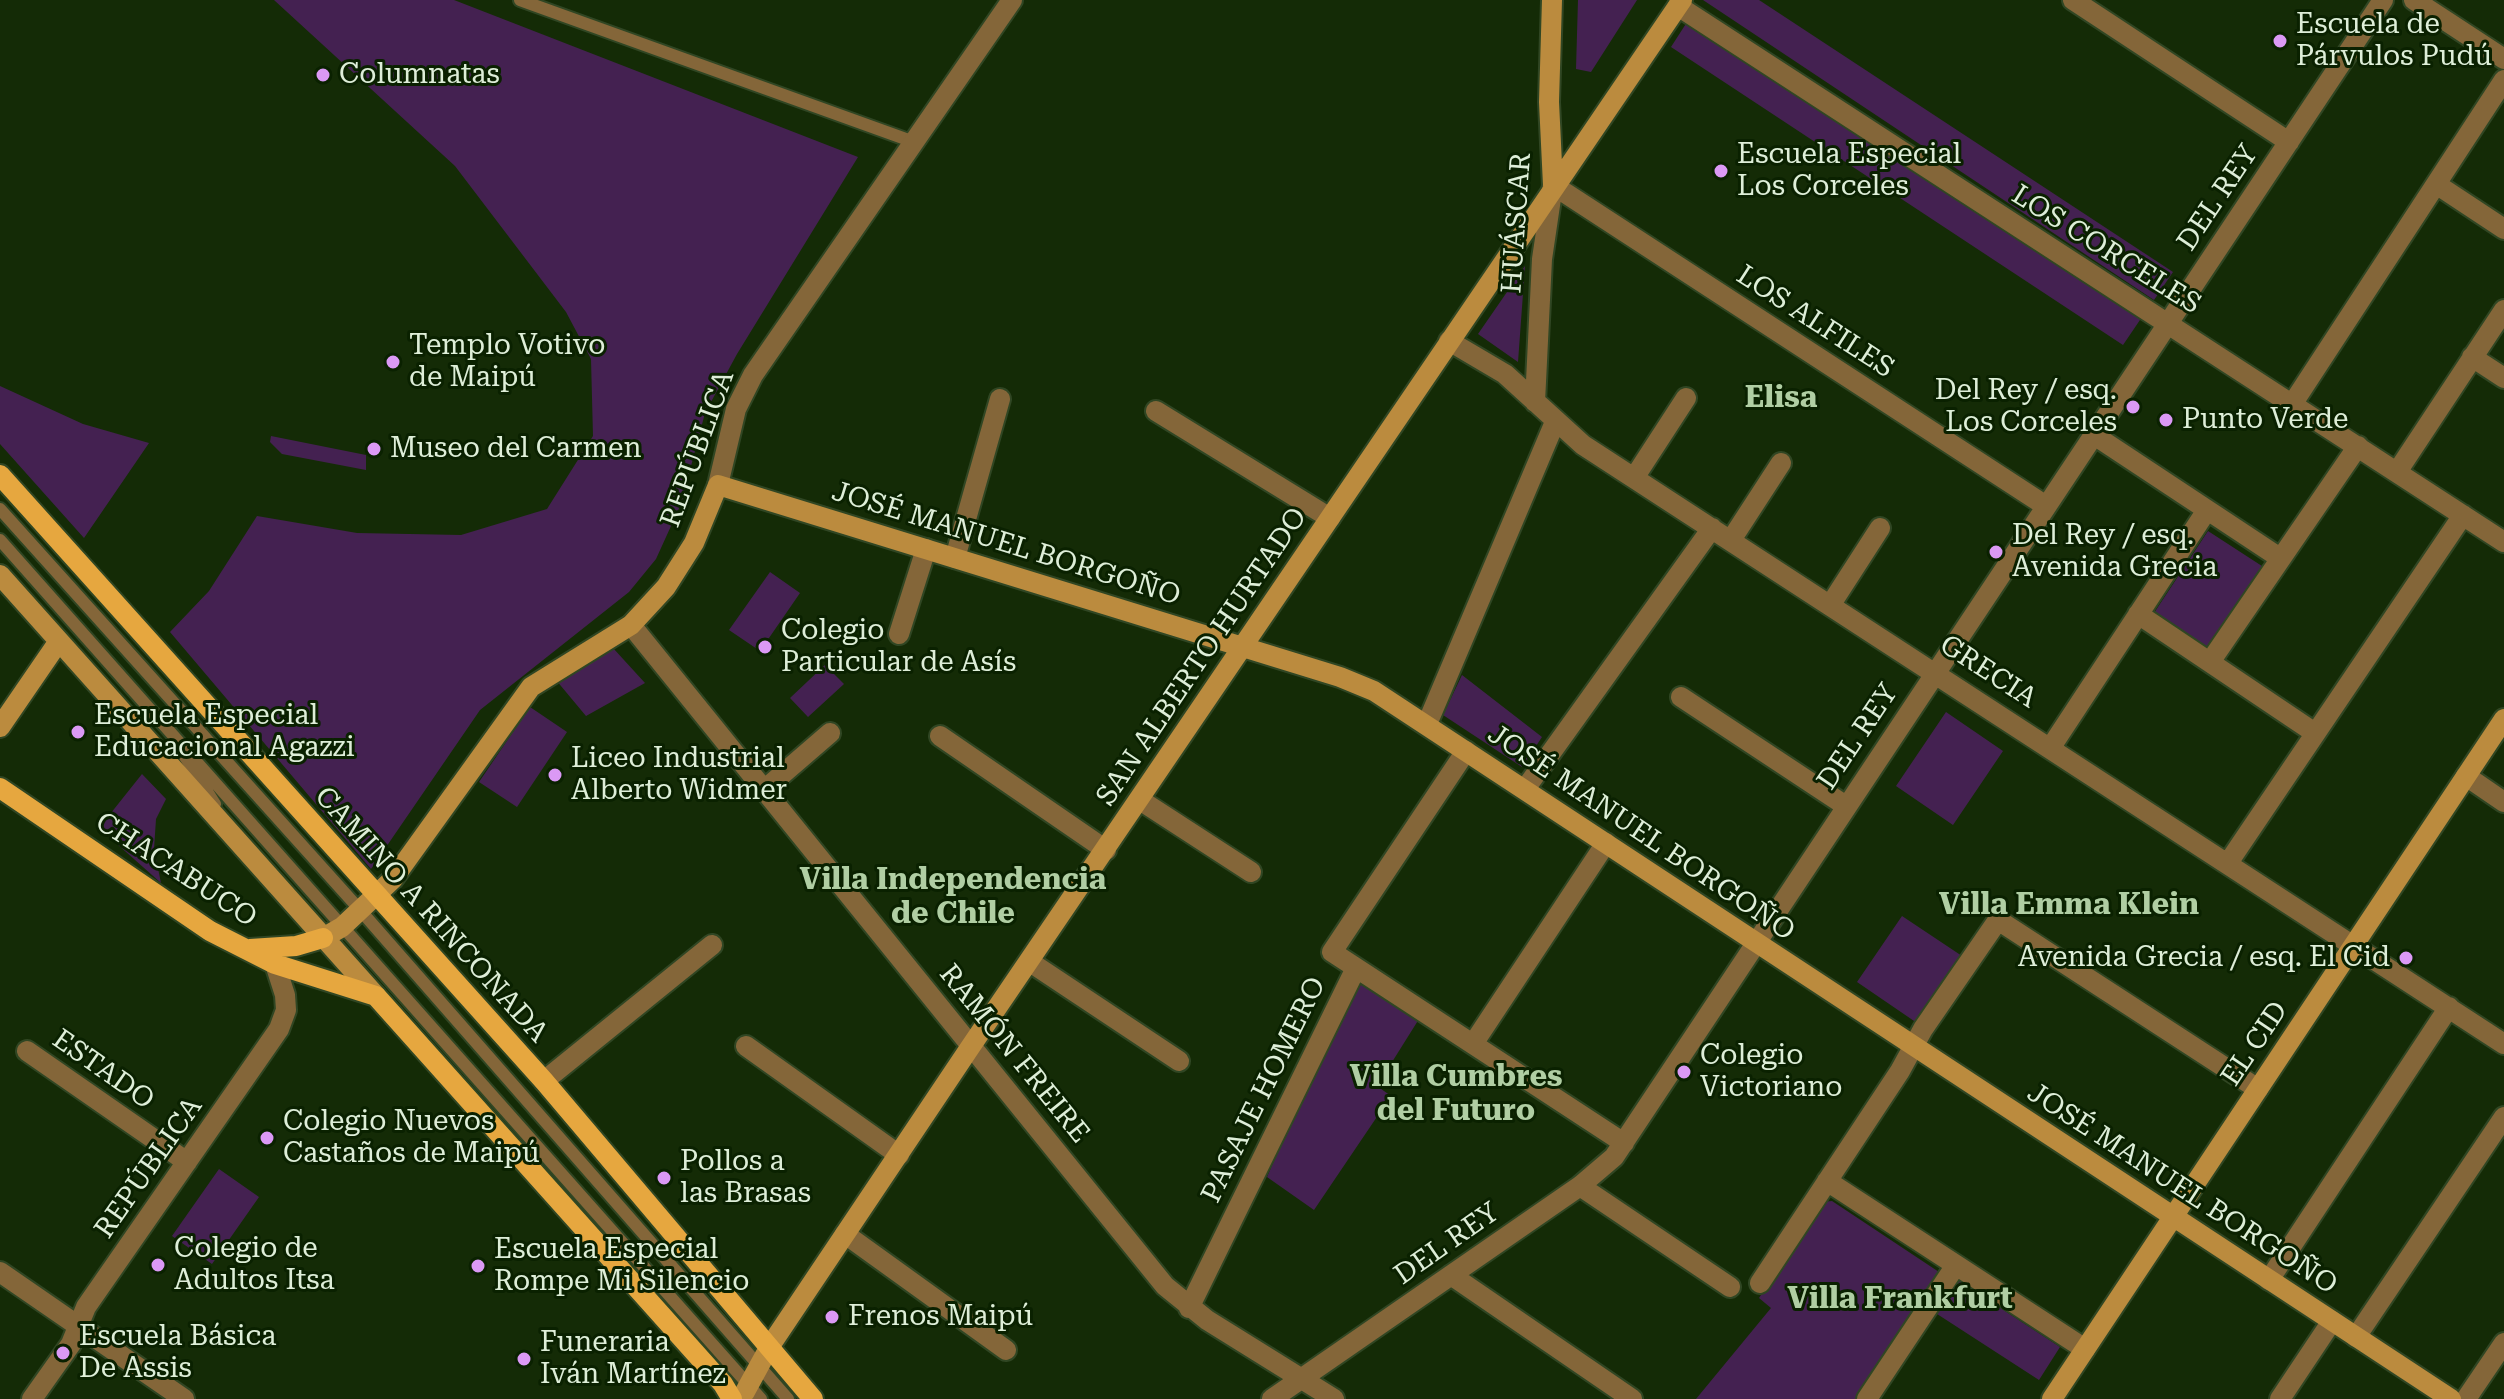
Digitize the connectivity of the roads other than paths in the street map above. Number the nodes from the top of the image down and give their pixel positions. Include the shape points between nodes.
1 (520, 0) edge
2 (1012, 0) edge
3 (1552, 0) edge
4 (2073, 0) edge
5 (2383, 0) edge
6 (2414, 0) edge
7 (1680, 3) edge
8 (2504, 59) edge
9 (2504, 80) edge
10 (914, 142) junction
11 (2289, 142) junction
12 (2436, 184) junction
13 (1553, 185) junction
14 (2504, 229) edge
15 (2504, 310) edge
16 (2168, 322) junction
17 (1449, 341) junction
18 (2472, 357) junction
19 (2504, 378) edge
20 (1686, 398) dead end
21 (1000, 399) dead end
22 (1535, 402) junction
23 (2293, 403) junction
24 (1156, 411) dead end
25 (1555, 422) junction
26 (2094, 435) junction
27 (2358, 446) junction
28 (1781, 463) dead end
29 (2397, 472) junction
30 (0, 475) edge
31 (1634, 478) junction
32 (718, 485) junction
33 (2046, 506) junction
34 (0, 509) edge
35 (2207, 510) junction
36 (2463, 515) junction
37 (1330, 518) junction
38 (1712, 528) junction
39 (1880, 528) dead end
40 (0, 540) edge
41 (1731, 540) junction
42 (2504, 542) edge
43 (926, 549) junction
44 (955, 558) junction
45 (2280, 558) junction
46 (0, 575) edge
47 (1831, 604) junction
48 (2138, 614) junction
49 (631, 625) junction
50 (899, 634) dead end
51 (59, 641) junction
52 (1243, 647) junction
53 (2210, 662) junction
54 (1936, 672) junction
55 (1681, 697) dead end
56 (161, 719) junction
57 (2504, 719) edge
58 (1427, 724) junction
59 (0, 727) edge
60 (830, 733) dead end
61 (2315, 733) junction
62 (940, 736) dead end
63 (2051, 747) junction
64 (1466, 751) junction
65 (2466, 776) junction
66 (0, 788) edge
67 (1525, 789) junction
68 (764, 790) junction
69 (1140, 800) junction
70 (2504, 802) edge
71 (1846, 806) junction
72 (238, 841) junction
73 (1606, 843) junction
74 (1106, 850) junction
75 (2228, 863) junction
76 (1251, 872) dead end
77 (368, 904) junction
78 (342, 927) junction
79 (323, 938) junction
80 (1755, 942) junction
81 (712, 945) dead end
82 (2354, 945) junction
83 (246, 949) junction
84 (1030, 962) junction
85 (275, 964) junction
86 (1356, 968) junction
87 (376, 996) junction
88 (2449, 1007) junction
89 (404, 1026) junction
90 (1473, 1044) junction
91 (2504, 1044) edge
92 (746, 1046) dead end
93 (971, 1046) junction
94 (1913, 1046) junction
95 (27, 1051) dead end
96 (1179, 1061) dead end
97 (477, 1079) junction
98 (544, 1081) junction
99 (2258, 1089) junction
100 (2504, 1117) edge
101 (1624, 1143) junction
102 (899, 1155) junction
103 (187, 1162) junction
104 (1827, 1181) junction
105 (1580, 1186) junction
106 (2173, 1217) junction
107 (845, 1234) junction
108 (1956, 1265) junction
109 (0, 1272) edge
110 (1451, 1275) junction
111 (2269, 1280) junction
112 (1760, 1283) dead end
113 (1730, 1287) dead end
114 (1189, 1308) junction
115 (2332, 1321) junction
116 (78, 1326) junction
117 (2356, 1337) junction
118 (2504, 1343) edge
119 (770, 1346) junction
120 (2085, 1349) junction
121 (1006, 1350) dead end
122 (1301, 1378) junction
123 (752, 1387) edge
124 (32, 1399) edge
125 (184, 1399) edge
126 (732, 1399) edge
127 (788, 1399) edge
128 (813, 1399) edge
129 (1272, 1399) edge
130 (1334, 1399) edge
131 (1632, 1399) edge
132 (1867, 1399) edge
133 (2052, 1399) edge
134 (2280, 1399) edge
135 (2451, 1399) edge
136 (2466, 1399) edge

1 - 10 lane
2 - 10 street, REPÚBLICA
3 - 13 street, HUÁSCAR
4 - 11 street
5 - 11 street, DEL REY
6 - 8 street
7 - 13 street, SAN ALBERTO HURTADO
7 - 16 street, LOS CORCELES
9 - 12 street
10 - 32 street, REPÚBLICA via 742,394
11 - 16 street, DEL REY
12 - 14 street
12 - 23 street
13 - 17 street, SAN ALBERTO HURTADO
13 - 22 street, HUÁSCAR via 1542,259
13 - 33 street, LOS ALFILES
15 - 18 street
16 - 23 street, LOS CORCELES
16 - 26 street, DEL REY
17 - 22 street, GRECIA via 1498,368
17 - 37 street, SAN ALBERTO HURTADO
18 - 19 street
18 - 29 street
20 - 31 street
21 - 44 street
22 - 25 street, GRECIA
23 - 27 street, LOS CORCELES
24 - 37 street
25 - 31 street, GRECIA
25 - 58 street
26 - 33 street, DEL REY
26 - 35 street
27 - 29 street, LOS CORCELES
27 - 45 street
28 - 41 street
29 - 36 street, LOS CORCELES
30 - 77 main road, CAMINO A RINCONADA
31 - 38 street, GRECIA
32 - 43 street, JOSÉ MANUEL BORGOÑO
32 - 49 street, REPÚBLICA via 704,525 681,565
33 - 54 street, DEL REY
34 - 77 lane
35 - 45 street
35 - 48 street
36 - 42 street, LOS CORCELES
36 - 61 street
37 - 52 street, SAN ALBERTO HURTADO
38 - 41 street, GRECIA
38 - 67 street
39 - 47 street
40 - 56 lane
41 - 47 street, GRECIA
43 - 44 street, JOSÉ MANUEL BORGOÑO
43 - 50 street
44 - 52 street, JOSÉ MANUEL BORGOÑO
45 - 53 street
46 - 51 street
47 - 54 street, GRECIA
48 - 53 street
48 - 63 street
49 - 68 street, RAMÓN FREIRE
49 - 77 street, REPÚBLICA via 531,687 407,862
51 - 59 street
51 - 72 street
52 - 58 street, JOSÉ MANUEL BORGOÑO via 1374,691
52 - 69 street, SAN ALBERTO HURTADO
53 - 61 street
54 - 63 street, GRECIA
54 - 71 street, DEL REY
55 - 71 street
56 - 72 lane
56 - 78 lane
57 - 65 street, EL CID
58 - 64 street, JOSÉ MANUEL BORGOÑO
60 - 68 street
61 - 75 street
62 - 74 street
63 - 75 street, GRECIA
64 - 67 street, JOSÉ MANUEL BORGOÑO
64 - 86 street, PASAJE HOMERO via 1332,952
65 - 70 street
65 - 82 street, EL CID
66 - 83 main road, CHACABUCO via 210,931
67 - 73 street, JOSÉ MANUEL BORGOÑO
68 - 93 street, RAMÓN FREIRE
69 - 74 street, SAN ALBERTO HURTADO
69 - 76 street
71 - 80 street, DEL REY
72 - 79 street
73 - 80 street, JOSÉ MANUEL BORGOÑO
73 - 90 street
74 - 84 street, SAN ALBERTO HURTADO
75 - 82 street, GRECIA
77 - 78 street, REPÚBLICA
77 - 98 main road, CAMINO A RINCONADA
77 - 123 lane
78 - 79 street, REPÚBLICA
78 - 97 lane
79 - 83 main road via 296,946
79 - 87 street
80 - 94 street, JOSÉ MANUEL BORGOÑO
80 - 101 street, DEL REY
81 - 98 street
82 - 88 street, GRECIA
82 - 99 street, EL CID
83 - 85 main road, CHACABUCO
84 - 93 street, SAN ALBERTO HURTADO
84 - 96 street
85 - 87 main road, CHACABUCO
85 - 103 street, REPÚBLICA via 286,1010 279,1029
86 - 90 street
86 - 114 street, PASAJE HOMERO
87 - 89 main road
88 - 91 street, GRECIA
88 - 111 street
89 - 97 lane
89 - 126 main road
90 - 101 street
92 - 102 street
93 - 102 street, SAN ALBERTO HURTADO
93 - 114 street, RAMÓN FREIRE
94 - 99 street via 1993,924 2001,920
94 - 104 street
94 - 106 street, JOSÉ MANUEL BORGOÑO
95 - 103 street, ESTADO
97 - 123 lane
98 - 119 main road, CAMINO A RINCONADA
99 - 106 street, EL CID
100 - 117 street
101 - 105 street, DEL REY
102 - 107 street, SAN ALBERTO HURTADO
103 - 116 street, REPÚBLICA
104 - 108 street
104 - 112 street
105 - 110 street, DEL REY
105 - 113 street
106 - 111 street, JOSÉ MANUEL BORGOÑO
106 - 120 street, EL CID
107 - 119 street, SAN ALBERTO HURTADO
107 - 121 street
108 - 120 street
108 - 132 street
109 - 116 street
110 - 122 street, DEL REY
110 - 131 street
111 - 115 street, JOSÉ MANUEL BORGOÑO
114 - 122 street, RAMÓN FREIRE
115 - 117 street, JOSÉ MANUEL BORGOÑO
115 - 134 street
116 - 124 street, REPÚBLICA
116 - 125 street
117 - 135 street, JOSÉ MANUEL BORGOÑO
118 - 136 street
119 - 123 street, SAN ALBERTO HURTADO
119 - 128 main road, CAMINO A RINCONADA
120 - 133 street, EL CID
122 - 129 street, DEL REY
122 - 130 street, RAMÓN FREIRE
123 - 127 lane

